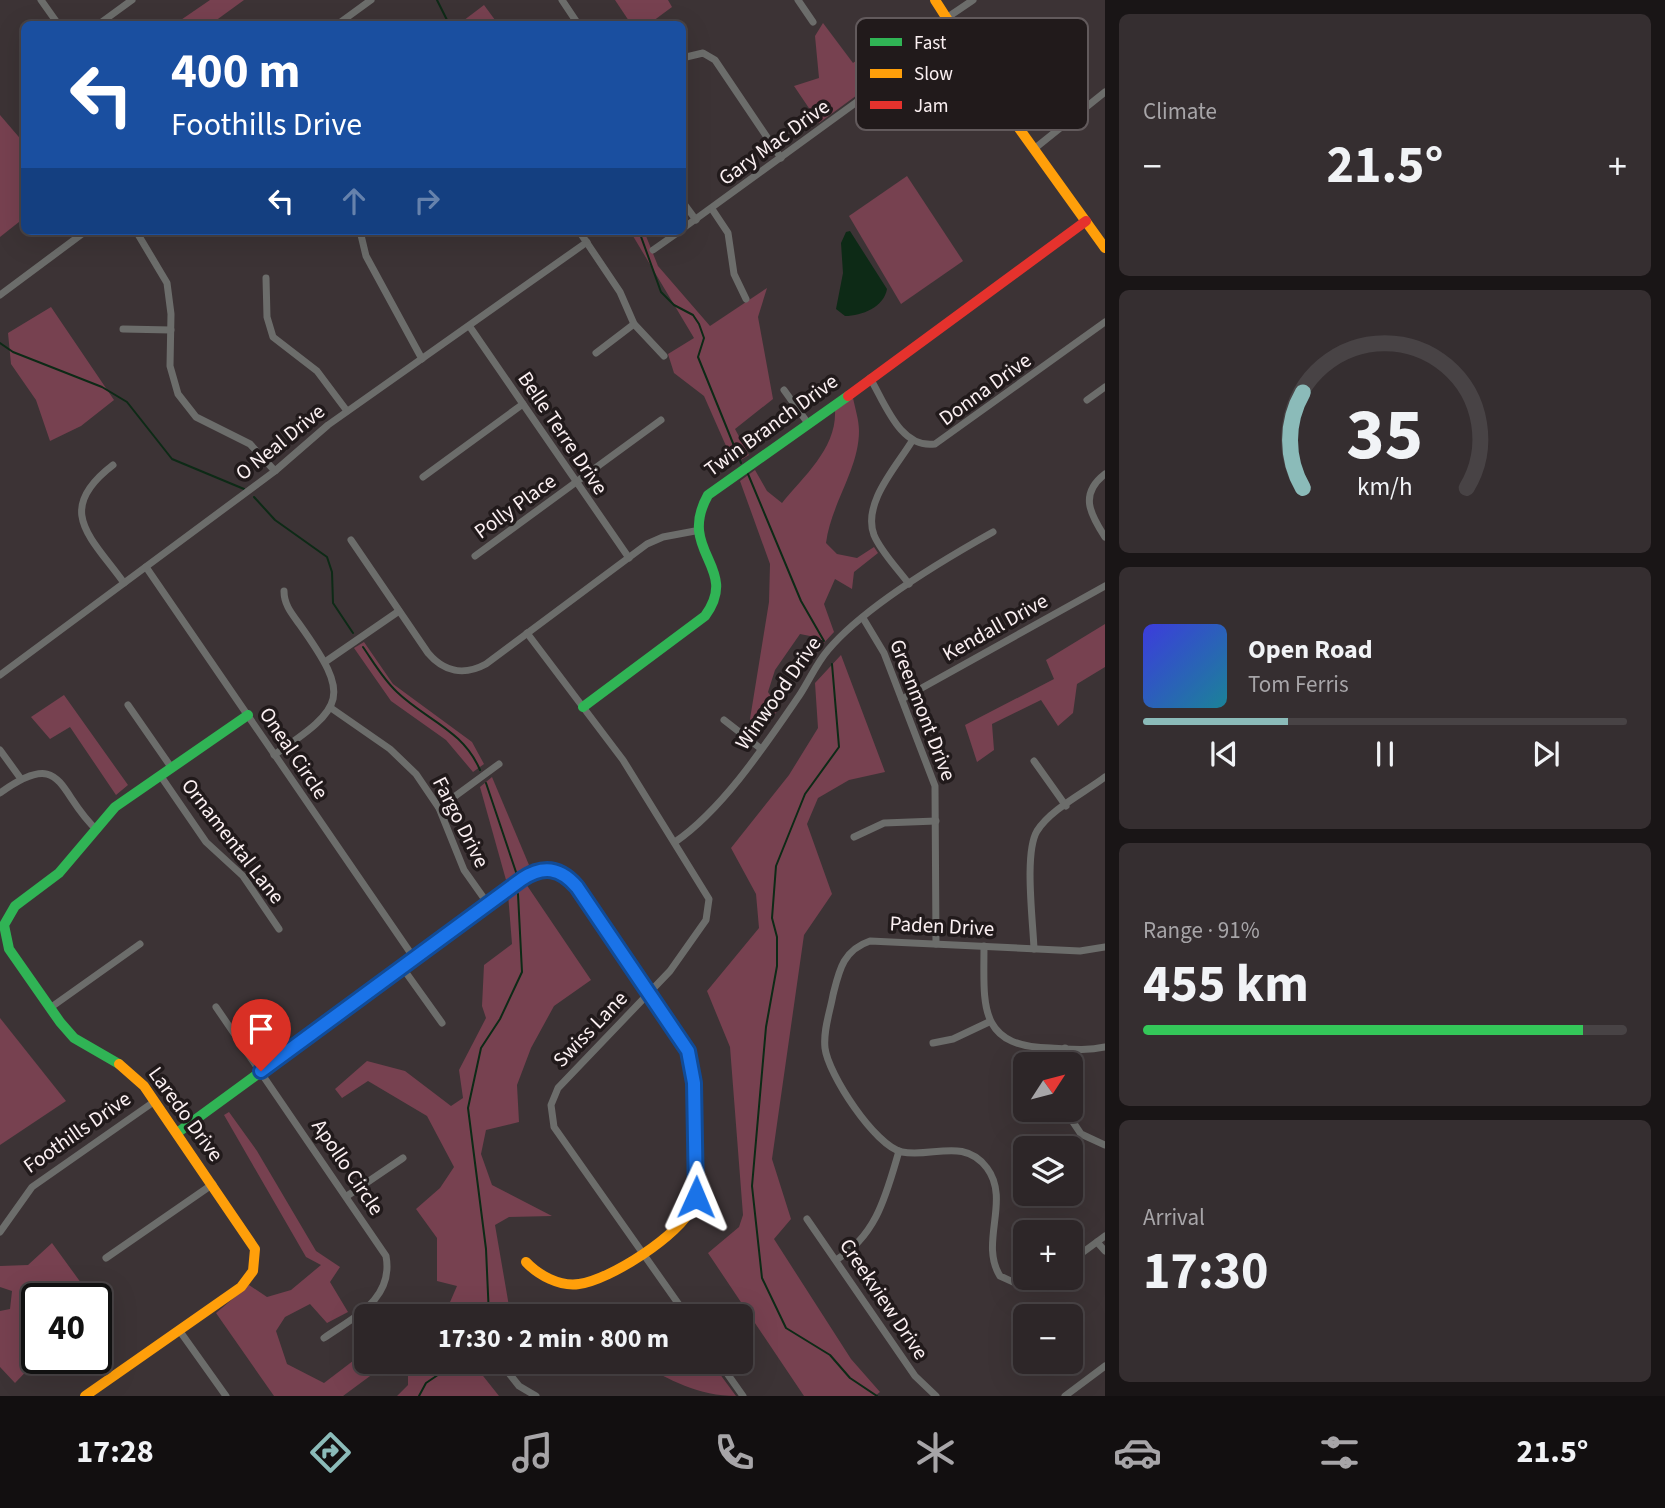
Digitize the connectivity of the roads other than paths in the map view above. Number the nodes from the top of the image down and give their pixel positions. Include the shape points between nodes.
1 (41, 0) edge
2 (132, 0) edge
3 (371, 0) edge
4 (562, 0) edge
5 (798, 0) edge
6 (934, 0) edge
7 (973, 0) edge
8 (944, 18) edge
9 (946, 18) edge
10 (56, 21) edge
11 (103, 21) edge
12 (342, 21) edge
13 (576, 21) dead end
14 (813, 22) dead end
15 (686, 57) edge
16 (1105, 92) edge
17 (856, 103) edge
18 (1088, 106) edge
19 (1021, 130) edge
20 (1058, 130) edge
21 (1034, 149) junction
22 (781, 158) junction
23 (686, 206) edge
24 (712, 209) junction
25 (696, 220) junction
26 (1086, 221) junction
27 (686, 227) edge
28 (81, 235) edge
29 (138, 235) edge
30 (361, 235) edge
31 (582, 235) edge
32 (674, 235) edge
33 (587, 242) junction
34 (1105, 248) edge
35 (653, 250) dead end
36 (266, 278) dead end
37 (0, 295) edge
38 (746, 299) dead end
39 (1105, 323) edge
40 (635, 324) junction
41 (470, 327) junction
42 (123, 329) dead end
43 (171, 330) junction
44 (596, 353) dead end
45 (664, 356) dead end
46 (422, 359) junction
47 (870, 378) junction
48 (1105, 387) edge
49 (784, 390) dead end
50 (1087, 400) dead end
51 (523, 404) junction
52 (347, 411) junction
53 (661, 420) dead end
54 (807, 422) junction
55 (912, 441) junction
56 (113, 465) dead end
57 (275, 471) junction
58 (1105, 474) edge
59 (423, 477) dead end
60 (576, 483) junction
61 (695, 531) junction
62 (993, 533) dead end
63 (1105, 537) edge
64 (351, 540) dead end
65 (475, 556) dead end
66 (629, 558) junction
67 (146, 567) junction
68 (124, 583) junction
69 (909, 584) junction
70 (1105, 586) edge
71 (284, 591) dead end
72 (399, 611) junction
73 (863, 618) junction
74 (527, 633) junction
75 (326, 662) junction
76 (0, 675) edge
77 (902, 699) junction
78 (128, 705) dead end
79 (583, 707) junction
80 (331, 708) junction
81 (248, 715) junction
82 (724, 720) dead end
83 (760, 748) junction
84 (0, 750) edge
85 (274, 755) junction
86 (1034, 761) dead end
87 (499, 764) dead end
88 (172, 768) junction
89 (160, 775) junction
90 (1105, 778) edge
91 (21, 779) junction
92 (0, 793) edge
93 (1066, 806) junction
94 (439, 808) junction
95 (936, 821) junction
96 (97, 830) junction
97 (854, 836) dead end
98 (675, 842) junction
99 (488, 904) junction
100 (279, 929) dead end
101 (140, 944) dead end
102 (936, 944) junction
103 (984, 946) junction
104 (1105, 947) edge
105 (1034, 949) junction
106 (414, 958) junction
107 (402, 967) junction
108 (649, 993) junction
109 (216, 1007) dead end
110 (50, 1008) junction
111 (989, 1022) junction
112 (442, 1023) dead end
113 (933, 1043) dead end
114 (1105, 1047) edge
115 (1065, 1048) junction
116 (1065, 1052) edge
117 (261, 1071) junction
118 (155, 1101) junction
119 (1073, 1122) edge
120 (177, 1133) junction
121 (1105, 1145) edge
122 (899, 1151) junction
123 (403, 1158) dead end
124 (213, 1184) junction
125 (346, 1196) junction
126 (807, 1219) dead end
127 (0, 1231) edge
128 (1105, 1236) edge
129 (1097, 1242) junction
130 (642, 1251) junction
131 (1105, 1251) edge
132 (1083, 1252) edge
133 (106, 1258) dead end
134 (836, 1260) junction
135 (526, 1262) dead end
136 (1013, 1283) edge
137 (679, 1304) edge
138 (179, 1330) junction
139 (324, 1338) dead end
140 (1105, 1366) edge
141 (510, 1374) edge
142 (727, 1374) edge
143 (85, 1396) edge
144 (226, 1396) edge
145 (536, 1396) edge
146 (743, 1396) edge
147 (936, 1396) edge
148 (1065, 1396) edge

1 - 10 street
2 - 11 street
3 - 12 street
4 - 13 street
5 - 14 street
6 - 8 street
7 - 9 street
15 - 22 street via 696,53 715,60
16 - 18 street
17 - 22 street, Gary Mac Drive
19 - 21 street
20 - 21 street
21 - 26 street
22 - 24 street, Gary Mac Drive
23 - 25 street
24 - 25 street, Gary Mac Drive
24 - 38 street via 728,233 734,274
25 - 27 street, Gary Mac Drive
26 - 34 street
26 - 47 street, Twin Branch Drive
28 - 37 street
29 - 43 street via 167,283
30 - 46 street via 370,265
31 - 33 street
32 - 35 street, Gary Mac Drive
33 - 40 street
33 - 41 street, O Neal Drive
36 - 52 street via 267,317 273,337 317,371
39 - 55 street, Donna Drive via 945,439 929,445
40 - 44 street
40 - 45 street
41 - 46 street, O Neal Drive
41 - 51 street, Belle Terre Drive
42 - 43 street
43 - 57 street via 172,375 189,409 206,424 255,448
46 - 52 street, O Neal Drive
47 - 54 street, Twin Branch Drive
47 - 55 street via 899,428
48 - 50 street
49 - 54 street
51 - 59 street
51 - 60 street, Belle Terre Drive
52 - 57 street, O Neal Drive
53 - 60 street, Polly Place
54 - 61 street, Twin Branch Drive via 708,495 697,513
55 - 69 street via 876,501 872,519 875,536
56 - 68 street via 89,486 81,513 85,527
57 - 67 street, O Neal Drive
58 - 63 street via 1087,500
60 - 65 street, Polly Place
60 - 66 street, Belle Terre Drive
61 - 66 street via 656,539
61 - 79 street via 718,582 715,606
62 - 69 street, Winwood Drive
64 - 72 street
66 - 74 street
67 - 68 street, O Neal Drive
67 - 81 street, Oneal Circle
68 - 76 street, O Neal Drive
69 - 73 street, Winwood Drive
70 - 77 street, Kendall Drive
71 - 75 street via 287,607
72 - 74 street via 434,660 452,670 479,667
72 - 75 street
73 - 77 street, Greenmont Drive via 884,653
73 - 83 street, Winwood Drive via 823,656
74 - 79 street, Swiss Lane
75 - 80 street via 334,687
77 - 95 street, Greenmont Drive via 935,786
78 - 88 street
79 - 98 street, Swiss Lane
80 - 85 street via 314,727
80 - 94 street, Fargo Drive via 402,759
81 - 85 street, Oneal Circle
81 - 88 street, Laredo Drive
82 - 83 street
83 - 98 street, Winwood Drive via 714,810
84 - 91 street
85 - 106 street, Oneal Circle
86 - 93 street
87 - 94 street
88 - 89 street, Laredo Drive
89 - 96 street, Laredo Drive via 115,807
89 - 100 street, Ornamental Lane via 200,834 243,876
90 - 93 street
91 - 92 street
91 - 96 street via 37,773 57,779
93 - 105 street via 1042,825 1032,845
94 - 99 street, Fargo Drive via 464,870
95 - 97 street via 884,822
95 - 102 street, Greenmont Drive
96 - 110 street, Laredo Drive via 59,873 15,906 4,925 9,948
98 - 108 street, Swiss Lane via 707,893 709,912
99 - 106 street
99 - 108 street via 530,873 558,871 577,887
101 - 110 street
102 - 103 street, Paden Drive
102 - 122 street, Paden Drive via 879,940 852,951 840,969 825,1033 826,1054 835,1076 873,1131
103 - 105 street, Paden Drive
103 - 111 street via 984,1001
104 - 105 street, Paden Drive
106 - 107 street
107 - 112 street
107 - 117 street
108 - 130 street via 685,1044 693,1067 697,1188 685,1219
108 - 130 street, Swiss Lane via 566,1076 551,1105 554,1127
109 - 117 street, Apollo Circle
110 - 118 street, Laredo Drive via 74,1038 126,1068
111 - 113 street
111 - 115 street via 1019,1046
114 - 115 street
115 - 116 street
117 - 120 street
117 - 125 street, Apollo Circle
118 - 120 street, Laredo Drive
118 - 127 street, Foothills Drive via 32,1187
119 - 121 street via 1081,1134
120 - 124 street, Laredo Drive
122 - 134 street via 876,1221 864,1238
122 - 136 street via 962,1151 982,1163 995,1184 995,1268
123 - 125 street
124 - 133 street
124 - 138 street, Laredo Drive via 255,1249 255,1264 241,1287
125 - 139 street, Apollo Circle via 386,1256 388,1273 379,1297
126 - 134 street, Creekview Drive
128 - 129 street
129 - 131 street
129 - 132 street
130 - 135 street via 602,1278 582,1284 557,1280 531,1269
130 - 137 street, Swiss Lane
134 - 147 street, Creekview Drive via 915,1376
138 - 143 street, Laredo Drive
138 - 144 street
140 - 148 street
141 - 145 street
142 - 146 street

